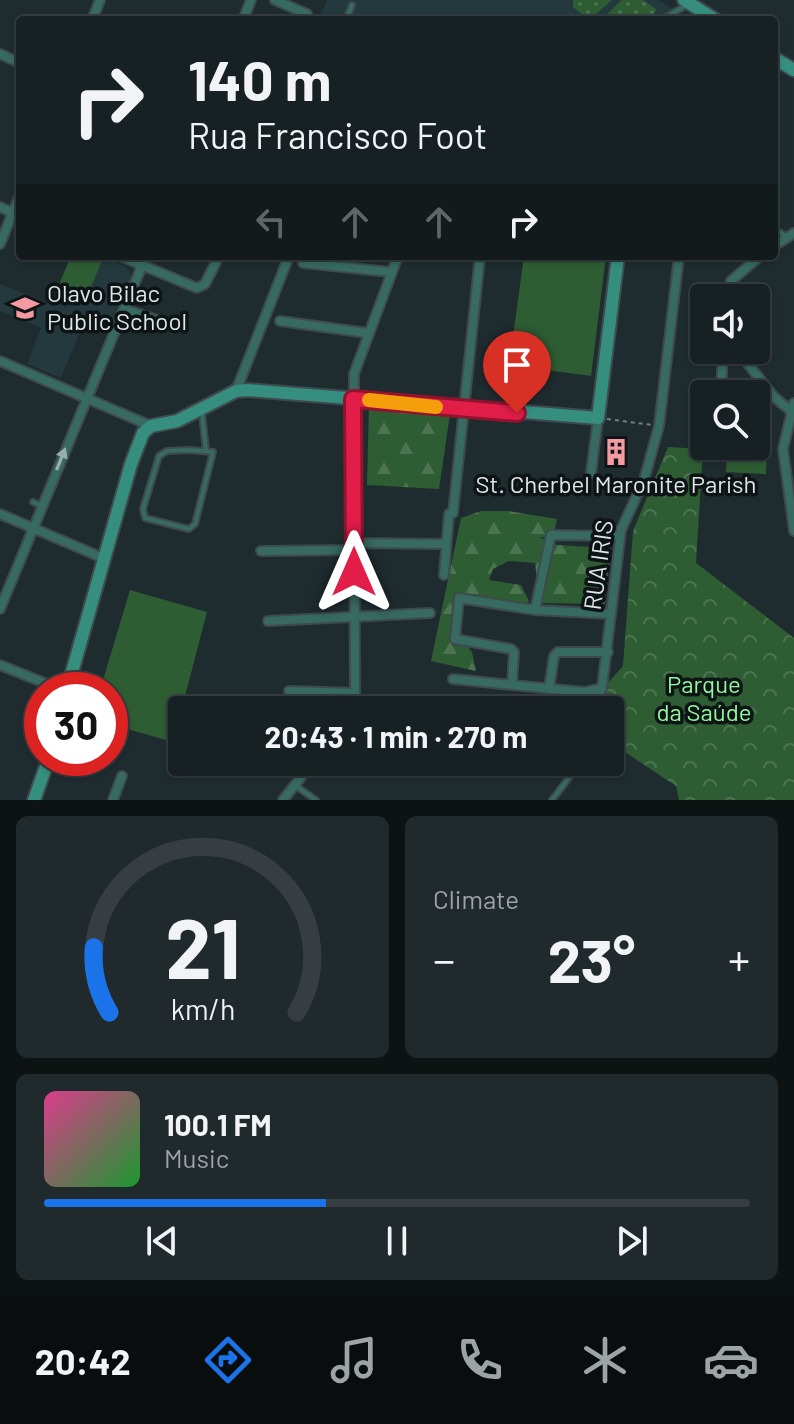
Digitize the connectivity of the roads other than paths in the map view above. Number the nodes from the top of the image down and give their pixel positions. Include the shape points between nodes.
1 (239, 0) edge
2 (275, 0) edge
3 (250, 2) edge
4 (352, 5) dead end
5 (693, 9) edge
6 (307, 14) dead end
7 (348, 16) edge
8 (673, 16) edge
9 (0, 207) edge
10 (16, 214) edge
11 (0, 244) edge
12 (144, 260) edge
13 (217, 260) edge
14 (287, 260) edge
15 (396, 260) edge
16 (480, 260) edge
17 (618, 260) edge
18 (679, 260) edge
19 (755, 260) edge
20 (303, 263) dead end
21 (391, 272) junction
22 (730, 284) edge
23 (124, 309) junction
24 (280, 321) dead end
25 (174, 326) dead end
26 (367, 333) junction
27 (0, 361) edge
28 (748, 364) edge
29 (236, 391) junction
30 (87, 396) junction
31 (353, 399) junction
32 (792, 407) edge
33 (466, 409) junction
34 (201, 411) junction
35 (598, 418) junction
36 (151, 426) junction
37 (206, 451) junction
38 (591, 473) dead end
39 (33, 502) dead end
40 (42, 506) junction
41 (0, 514) edge
42 (33, 529) junction
43 (794, 531) edge
44 (620, 536) junction
45 (446, 544) junction
46 (354, 547) junction
47 (261, 551) dead end
48 (103, 558) junction
49 (444, 575) dead end
50 (0, 609) edge
51 (535, 610) junction
52 (430, 613) dead end
53 (611, 614) junction
54 (355, 617) junction
55 (268, 621) dead end
56 (608, 652) junction
57 (0, 665) edge
58 (69, 672) edge
59 (24, 674) edge
60 (453, 679) dead end
61 (512, 685) junction
62 (602, 688) junction
63 (549, 689) junction
64 (289, 691) dead end
65 (355, 693) joint
66 (598, 696) edge
67 (43, 776) edge
68 (122, 776) dead end
69 (303, 776) edge
70 (570, 776) edge
71 (296, 786) junction
72 (34, 800) edge
73 (113, 800) edge
74 (283, 800) edge
75 (316, 800) edge
76 (552, 800) edge

1 - 3 street
2 - 6 street
4 - 7 lane
5 - 8 lane
9 - 10 street
10 - 11 street
12 - 13 street via 197,288 205,284
12 - 23 street
14 - 29 street
15 - 21 street
16 - 33 street
17 - 35 street
18 - 44 street, RUA IRIS via 659,426 650,464
19 - 22 street
20 - 21 street
21 - 26 street
23 - 25 street
23 - 30 street
24 - 26 street
26 - 31 street via 354,374
27 - 30 street
28 - 32 street via 774,397
29 - 31 street
29 - 34 street
30 - 36 street
40 -> 30 street
31 - 33 street
31 - 46 street
32 - 43 street via 784,470
33 - 35 street
33 - 45 street
34 - 36 street
34 - 37 lane
35 - 38 street
36 - 48 street via 131,464
37 - 37 lane via 167,451 159,456 145,518 192,527 213,452
39 - 40 lane
40 - 42 street
41 - 42 street
42 - 48 street
42 - 50 street
44 - 51 street via 551,535
44 - 53 street, RUA IRIS
45 - 46 street
45 - 49 street
46 - 47 street
46 - 54 street
48 - 58 street
51 - 53 street
51 - 61 street via 458,600 455,639 511,649
52 - 54 street
53 - 56 street, RUA IRIS
54 - 55 street
54 - 65 street
56 - 62 street, RUA IRIS
56 - 63 street via 558,652
57 - 59 street
60 - 61 street
61 - 63 street
62 - 63 street via 592,693
62 - 66 street, RUA IRIS
64 - 65 street
67 - 72 street
68 - 73 street
69 - 71 street
70 - 76 lane
71 - 74 street
71 - 75 lane

